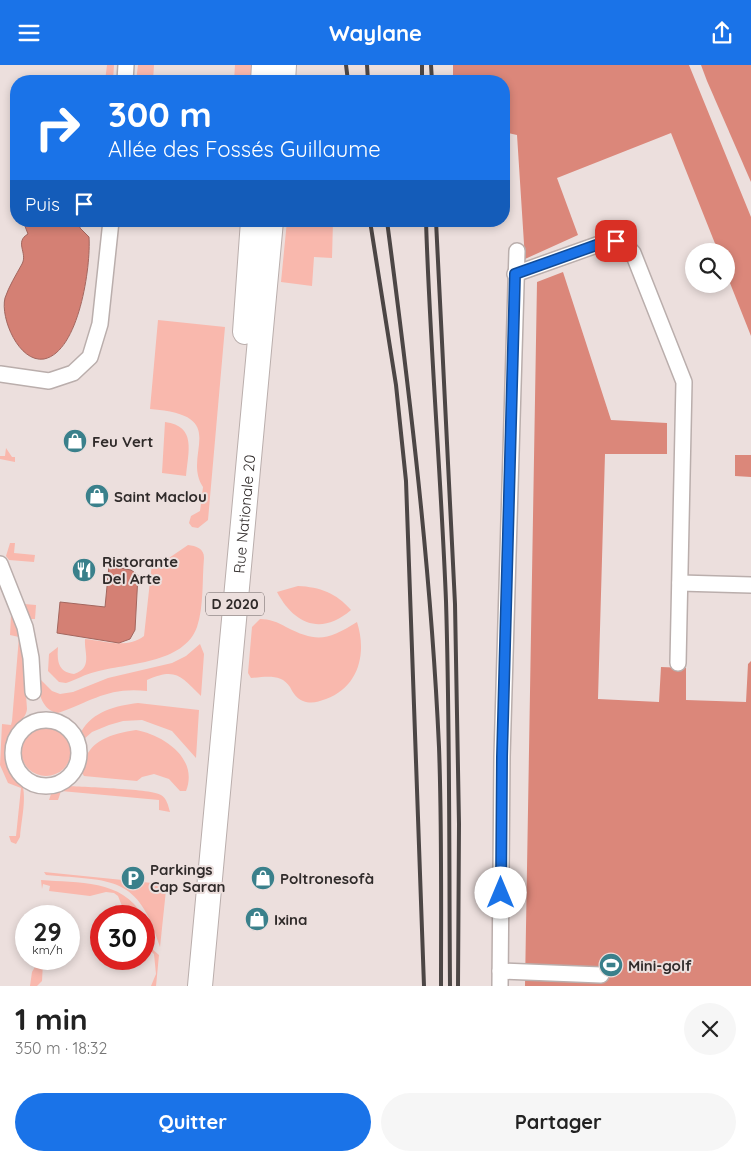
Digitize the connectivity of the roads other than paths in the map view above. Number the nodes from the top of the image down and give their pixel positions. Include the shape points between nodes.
1 (110, 227) edge
2 (252, 227) edge
3 (265, 227) edge
4 (270, 227) edge
5 (517, 251) dead end
6 (268, 252) junction
7 (515, 274) junction
8 (0, 374) edge
9 (0, 564) edge
10 (680, 583) junction
11 (751, 585) edge
12 (678, 663) dead end
13 (33, 692) dead end
14 (63, 725) joint
15 (601, 975) dead end
16 (500, 979) edge
17 (186, 986) edge
18 (200, 986) edge

1 - 8 street via 100,324 90,357 73,373 49,381
2 - 17 main road, Rue Nationale 20 / D 2020
3 - 6 main road, D 2020
4 - 6 main road, Rue Nationale 20 / D 2020
5 - 7 street
6 - 18 main road, Rue Nationale 20 / D 2020
7 - 10 street via 605,242 626,244 633,253 684,382
7 - 16 street via 502,757
9 - 13 street via 25,627
10 - 11 street
10 - 12 street
14 - 14 street via 49,720 34,722 15,741 14,761 33,783 62,782 76,766 79,747 71,731
15 - 16 street

